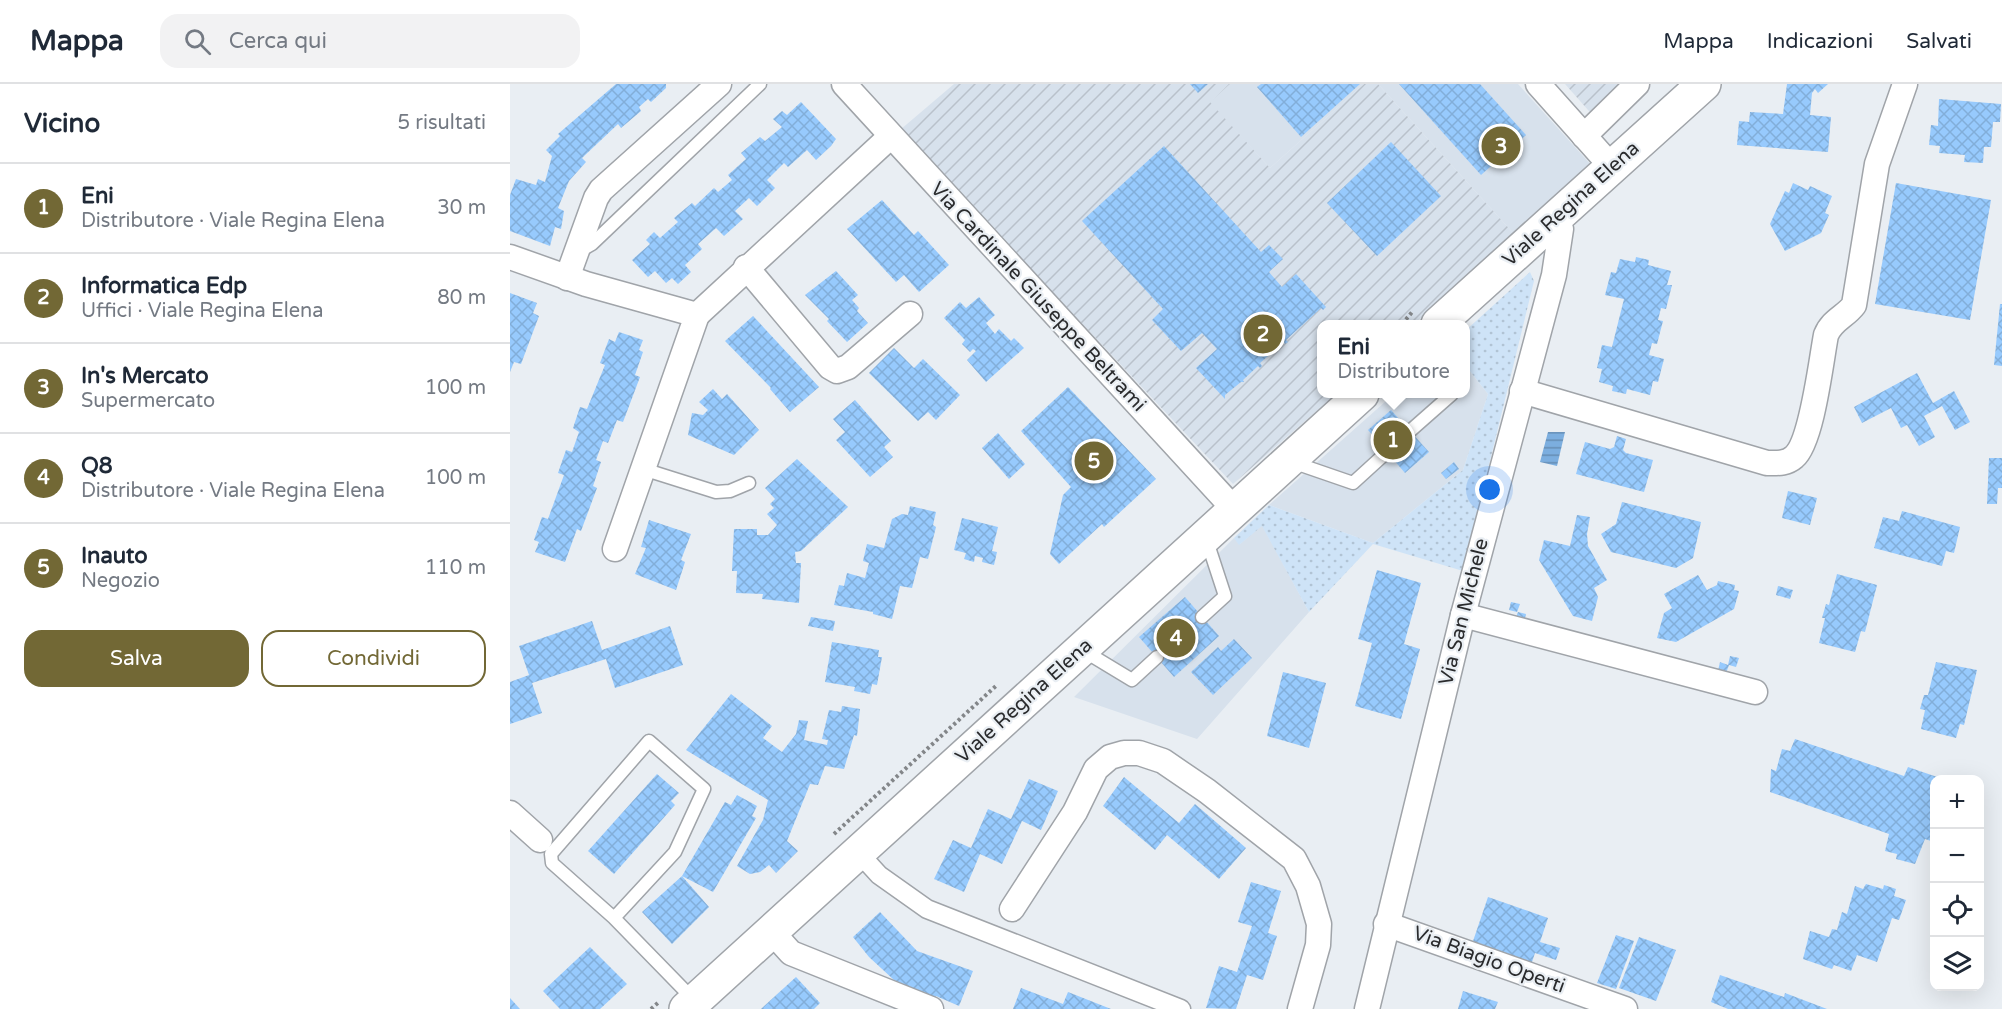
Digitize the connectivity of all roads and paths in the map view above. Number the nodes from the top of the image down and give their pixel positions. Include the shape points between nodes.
1 (719, 84) edge
2 (760, 84) edge
3 (844, 84) edge
4 (1538, 84) edge
5 (1637, 84) edge
6 (1704, 84) edge
7 (1905, 84) edge
8 (891, 136) junction
9 (1584, 136) junction
10 (1612, 167) junction
11 (1556, 216) junction
12 (577, 253) junction
13 (510, 257) edge
14 (746, 267) junction
15 (567, 278) junction
16 (910, 314) dead end
17 (697, 315) junction
18 (1442, 320) edge
19 (1522, 391) junction
20 (1356, 398) edge
21 (1446, 398) edge
22 (1410, 431) dead end
23 (1387, 452) dead end
24 (1288, 460) junction
25 (643, 469) junction
26 (749, 483) dead end
27 (1234, 509) junction
28 (1205, 535) junction
29 (615, 549) dead end
30 (1463, 615) junction
31 (1202, 617) dead end
32 (1080, 649) junction
33 (1157, 657) dead end
34 (1755, 692) dead end
35 (510, 813) edge
36 (540, 840) dead end
37 (858, 852) junction
38 (1012, 909) dead end
39 (614, 918) junction
40 (1386, 924) junction
41 (781, 943) junction
42 (695, 1006) edge
43 (931, 1009) edge
44 (1181, 1009) edge
45 (1300, 1009) edge
46 (1367, 1009) edge
47 (1625, 1009) edge

1 - 12 street via 602,190
2 - 12 lane via 592,244
3 - 8 street, Via Cardinale Giuseppe Beltrami
4 - 9 street
5 - 9 street
6 - 10 main road, Viale Regina Elena
7 - 19 street via 1877,164 1854,305 1847,315 1831,323 1826,335 1807,435 1793,458 1767,463
8 - 14 street
8 - 27 street, Via Cardinale Giuseppe Beltrami
9 - 10 street
10 - 11 main road, Viale Regina Elena
11 - 18 main road, Viale Regina Elena
11 - 19 street, Via San Michele via 1561,229 1554,275
12 - 15 street
13 - 15 street
14 - 16 street via 830,367 837,370 848,367
14 - 17 street
15 - 17 street
17 - 25 street
19 - 30 street, Via San Michele
20 - 24 main road, Viale Regina Elena
21 - 22 lane
23 - 24 lane via 1353,483
24 - 27 main road, Viale Regina Elena
25 - 26 lane via 716,492
25 - 29 street
27 - 28 main road, Viale Regina Elena
28 - 31 lane via 1225,596
28 - 32 main road, Viale Regina Elena
30 - 34 street
30 - 40 street, Via San Michele
32 - 33 lane via 1132,680
32 - 37 main road, Viale Regina Elena
35 - 36 street
37 - 41 main road, Viale Regina Elena
37 - 44 street via 879,875 927,909
38 - 45 street via 1075,812 1096,769 1110,757 1124,753 1163,760 1294,859 1308,886 1319,924 1318,945
39 - 39 lane via 552,863 551,855 650,741 704,789 675,852
39 - 42 lane
40 - 46 street, Via San Michele
40 - 47 street, Via Biagio Operti
41 - 42 main road, Viale Regina Elena
41 - 43 street

